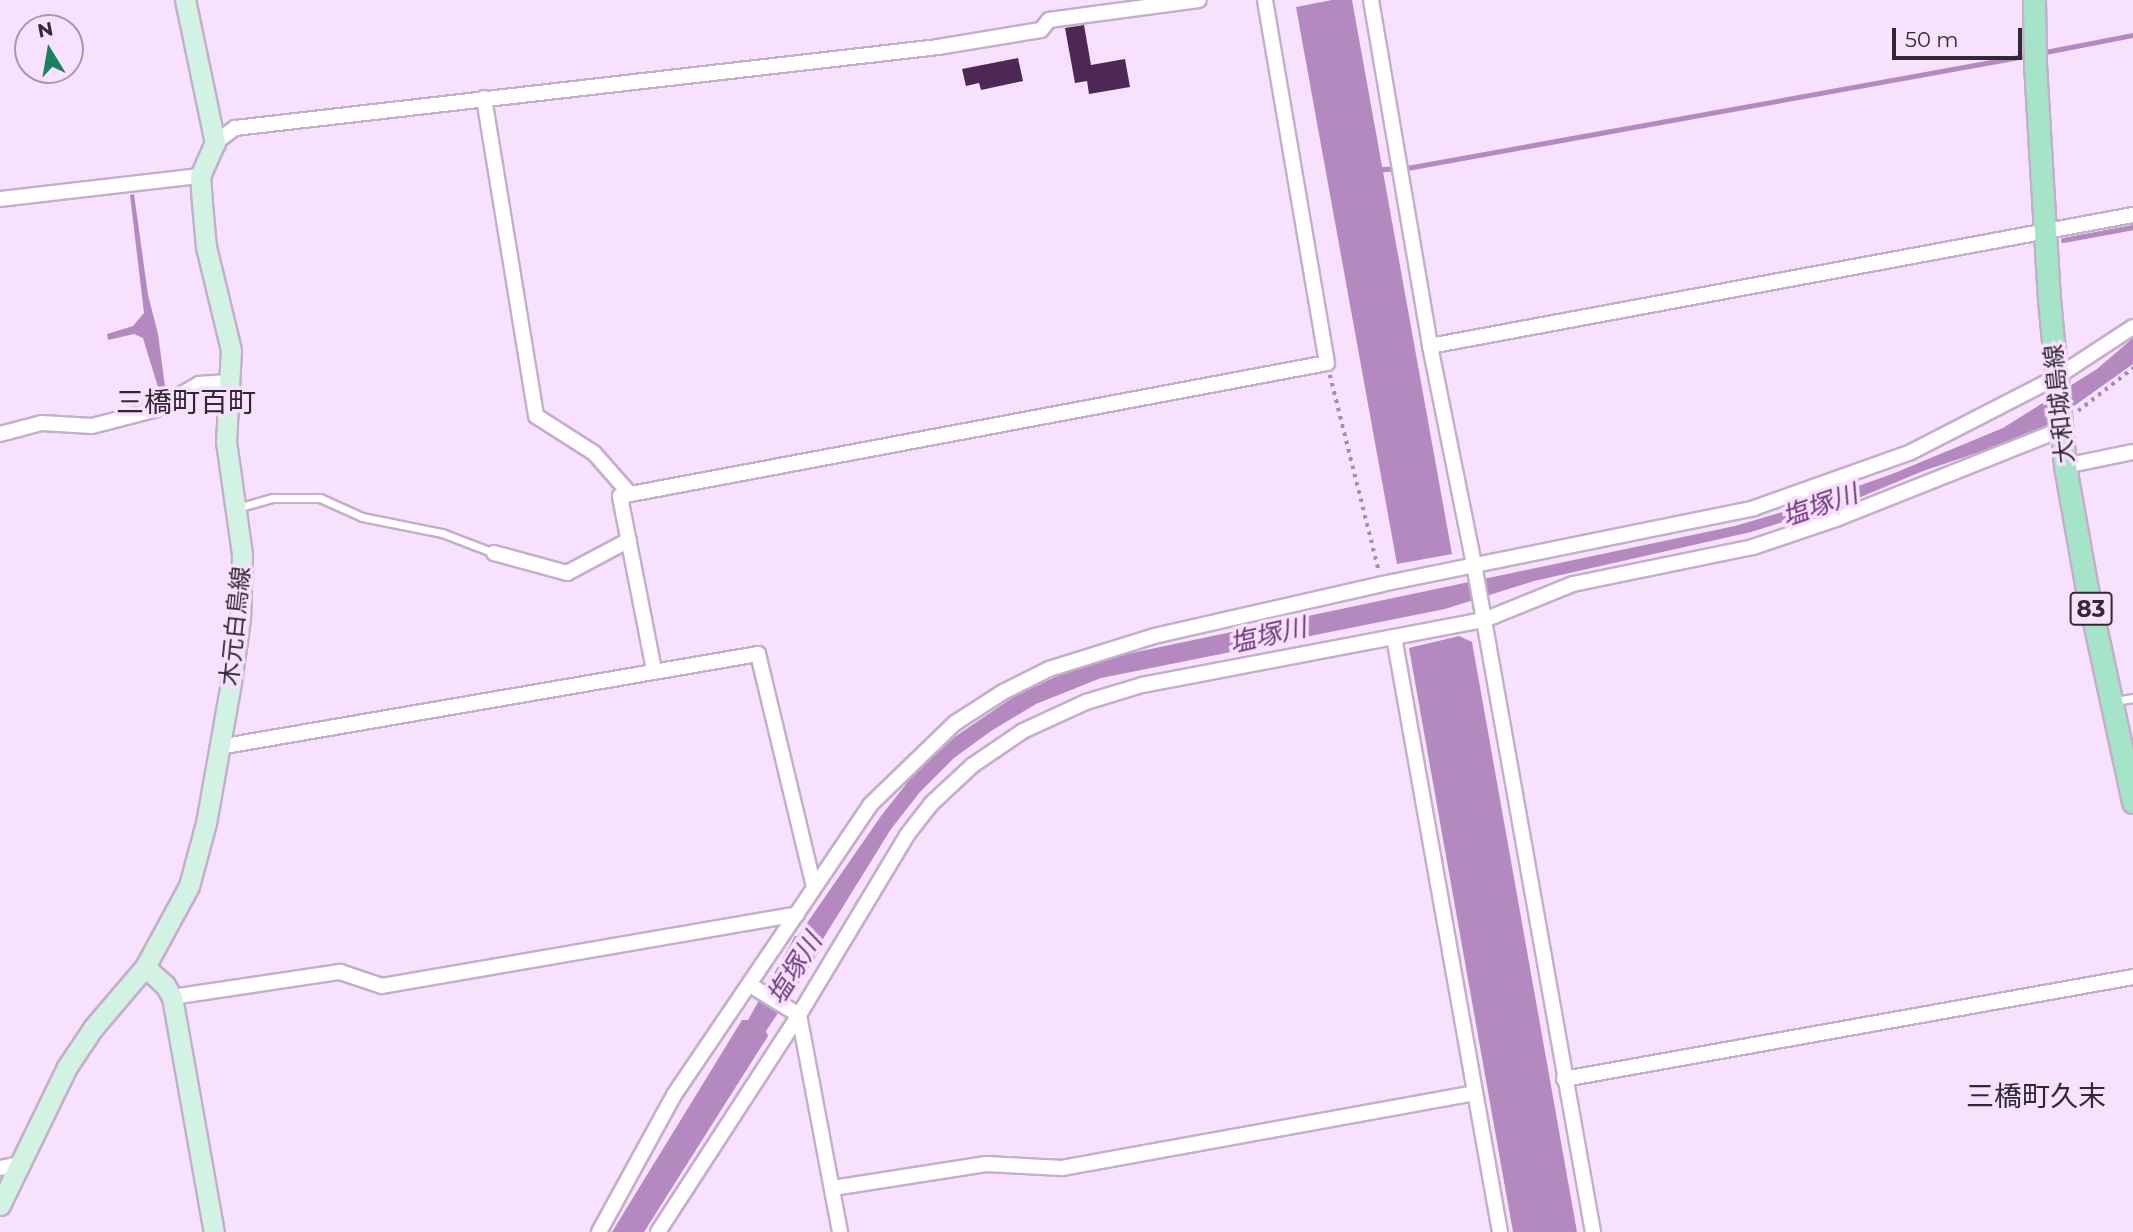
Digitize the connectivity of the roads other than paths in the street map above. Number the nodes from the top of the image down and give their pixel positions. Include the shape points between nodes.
1 (186, 0) edge
2 (1199, 0) edge
3 (1265, 0) edge
4 (1371, 0) edge
5 (2034, 0) edge
6 (484, 98) junction
7 (215, 143) junction
8 (200, 176) junction
9 (0, 199) edge
10 (2133, 215) edge
11 (2045, 231) junction
12 (2133, 327) edge
13 (1430, 346) junction
14 (228, 382) junction
15 (2055, 382) junction
16 (2060, 423) junction
17 (0, 434) edge
18 (2133, 452) edge
19 (2064, 466) junction
20 (630, 494) junction
21 (236, 508) junction
22 (629, 540) junction
23 (494, 553) joint
24 (1474, 564) junction
25 (1484, 620) junction
26 (1394, 636) junction
27 (654, 670) junction
28 (2133, 698) edge
29 (2121, 700) dead end
30 (219, 747) junction
31 (2133, 802) edge
32 (814, 887) junction
33 (797, 914) junction
34 (145, 967) junction
35 (2133, 977) edge
36 (750, 985) junction
37 (172, 997) junction
38 (794, 1012) junction
39 (1564, 1079) junction
40 (1474, 1093) junction
41 (10, 1166) edge
42 (833, 1188) junction
43 (0, 1205) edge
44 (214, 1232) edge
45 (599, 1232) edge
46 (658, 1232) edge
47 (840, 1232) edge
48 (1500, 1232) edge
49 (1593, 1232) edge

1 - 7 main road
2 - 6 street via 1048,20 1041,30 938,47
3 - 20 street via 1328,363
4 - 13 street
5 - 11 main road, 大和城島線 / 83
6 - 7 street via 235,128
6 - 20 street via 536,416 594,453
7 - 8 main road, 木元白鳥線
8 - 9 street
8 - 14 main road, 木元白鳥線 via 206,247 230,350
10 - 11 street
11 - 13 street
11 - 15 main road, 大和城島線 / 83
12 - 15 street
13 - 24 street
14 - 17 street via 199,384 154,411 92,426 42,423
14 - 21 main road, 木元白鳥線 via 226,442
15 - 16 main road, 大和城島線 / 83
15 - 24 street via 1911,452 1754,508
16 - 19 main road, 大和城島線 / 83
16 - 25 street via 1836,519 1753,547 1573,584
18 - 19 street
19 - 31 main road, 大和城島線 / 83
20 - 22 street via 620,496
21 - 23 lane via 273,498 320,498 362,517 442,533
21 - 30 main road, 木元白鳥線 via 242,554 240,619
22 - 23 street via 567,573
22 - 27 street
24 - 25 street
24 - 32 street via 1107,649 1049,669 955,723 870,805
25 - 26 street
25 - 39 street
26 - 38 street via 1142,685 1086,702 1023,731 973,765 931,804
26 - 40 street
27 - 30 street
27 - 32 street via 758,654
28 - 29 lane
30 - 34 main road, 木元白鳥線 via 189,886
32 - 33 street
33 - 36 street
33 - 37 street via 382,986 340,972
34 - 37 main road
34 - 41 main road, 木元白鳥線 via 93,1028
35 - 39 street
36 - 38 street
36 - 45 street via 674,1095
37 - 44 main road
38 - 42 street
38 - 46 street
39 - 49 street
40 - 42 street via 1062,1168 986,1164
40 - 48 street
41 - 43 main road, 木元白鳥線
42 - 47 street

